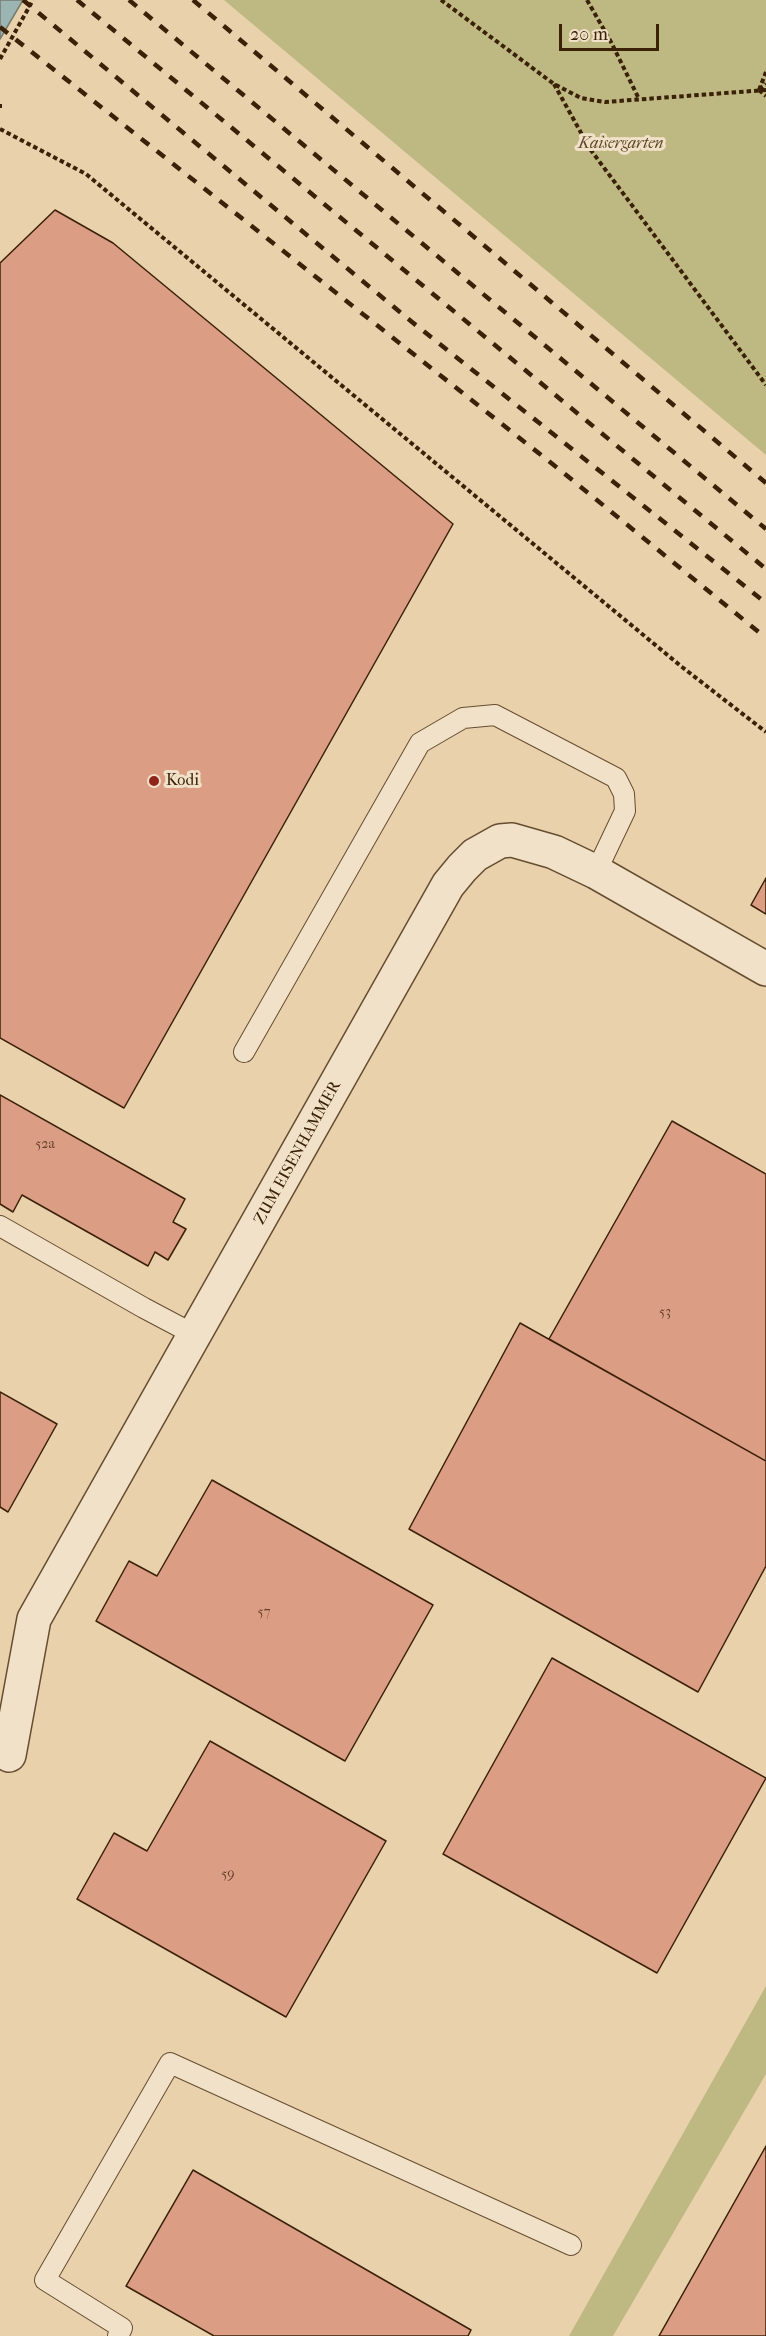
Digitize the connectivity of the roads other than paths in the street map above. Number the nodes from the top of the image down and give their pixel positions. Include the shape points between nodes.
1 (596, 872) junction
2 (766, 969) edge
3 (244, 1052) dead end
4 (0, 1226) edge
5 (195, 1335) junction
6 (9, 1755) dead end
7 (571, 2245) dead end
8 (118, 2336) edge

1 - 2 street, ZUM EISENHAMMER
1 - 3 lane via 625,811 624,794 616,778 495,715 463,718 420,743
1 - 5 street, ZUM EISENHAMMER via 554,852 512,840 490,845 462,868 448,885
4 - 5 lane
5 - 6 street, ZUM EISENHAMMER via 34,1619
7 - 8 lane via 170,2063 45,2280 122,2328

